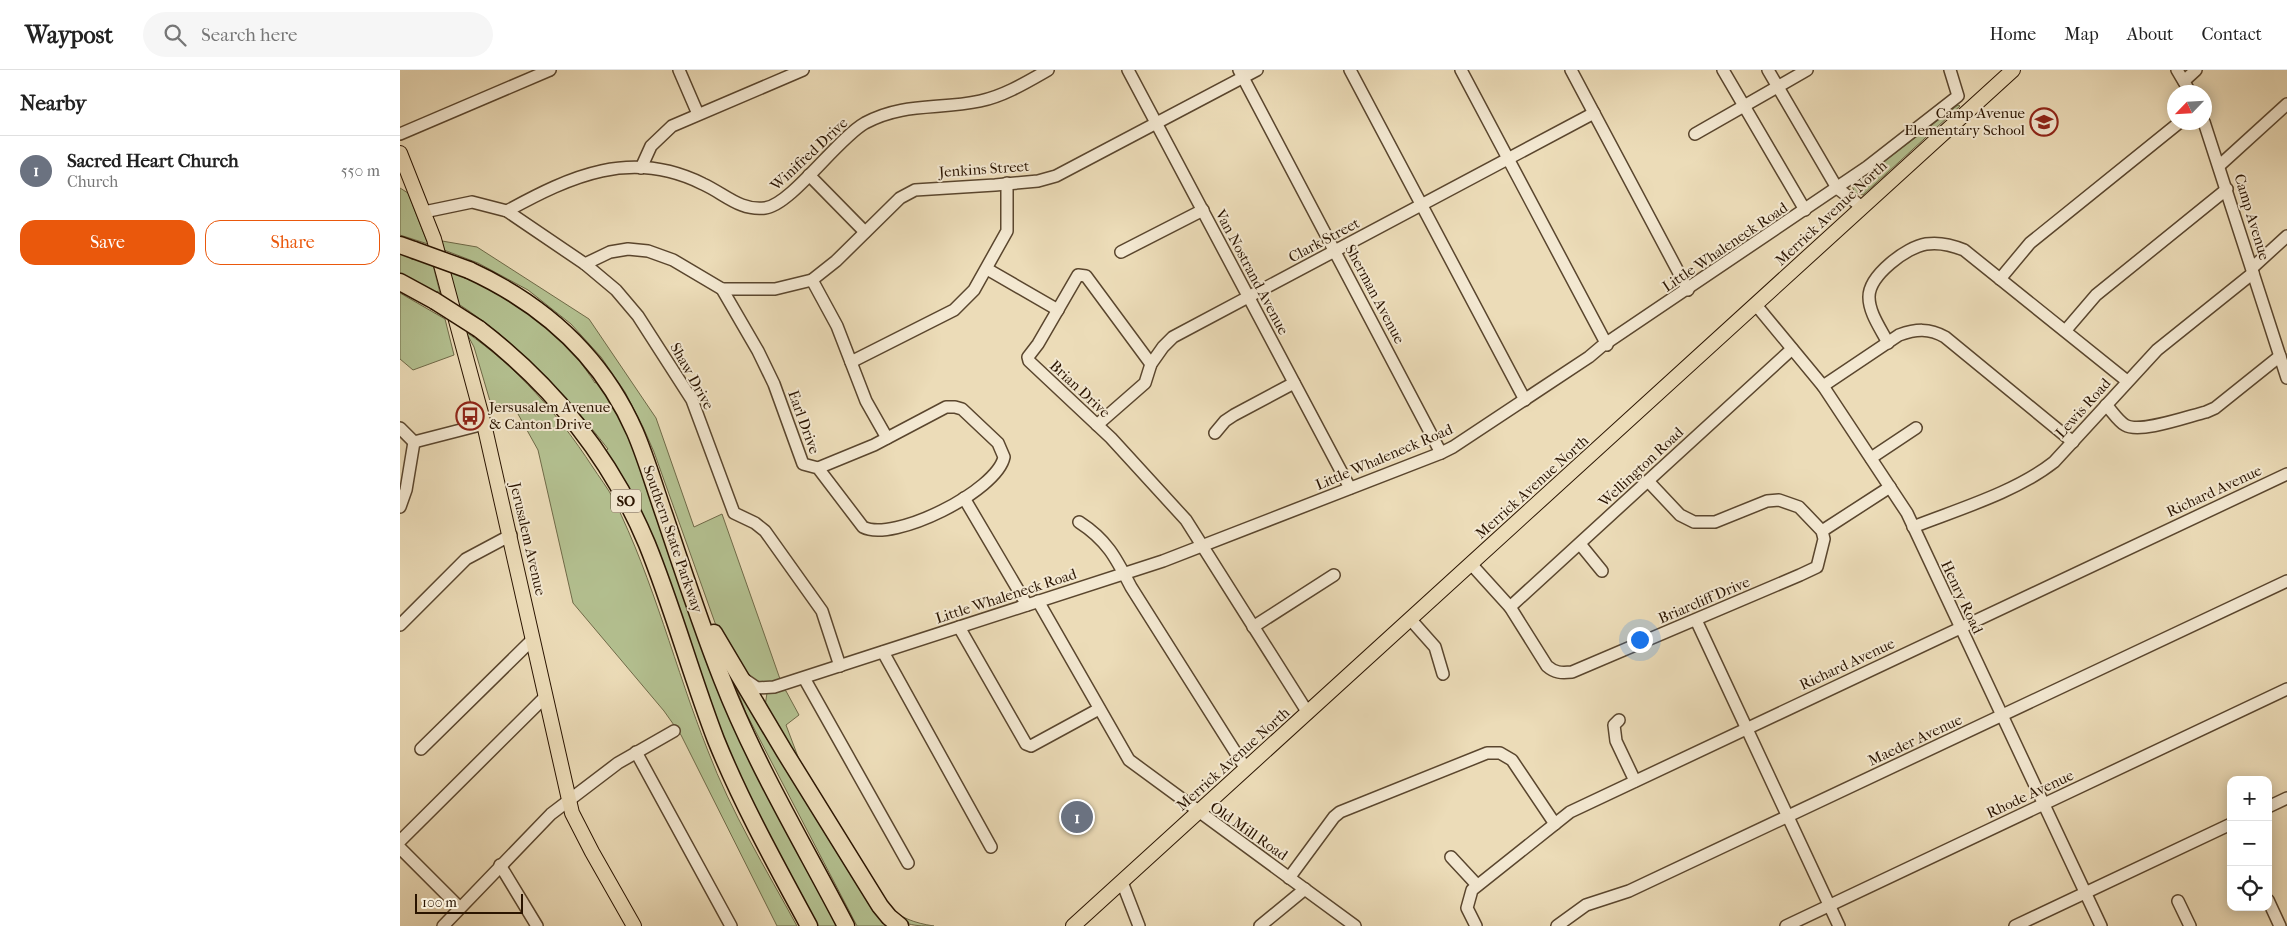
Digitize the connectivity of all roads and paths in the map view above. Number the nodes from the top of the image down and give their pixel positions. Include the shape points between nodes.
1 (550, 70) edge
2 (679, 70) edge
3 (803, 70) edge
4 (1048, 70) edge
5 (1128, 70) edge
6 (1258, 70) edge
7 (1350, 70) edge
8 (1461, 70) edge
9 (1571, 70) edge
10 (1723, 70) edge
11 (1768, 70) edge
12 (1807, 70) edge
13 (1950, 70) edge
14 (2013, 70) edge
15 (2177, 70) edge
16 (2196, 70) edge
17 (1241, 74) edge
18 (2184, 81) junction
19 (2186, 85) edge
20 (1778, 87) junction
21 (2287, 104) edge
22 (1744, 106) junction
23 (1594, 113) junction
24 (698, 114) junction
25 (1156, 124) junction
26 (2170, 130) edge
27 (2207, 130) edge
28 (400, 134) edge
29 (1696, 134) dead end
30 (400, 153) edge
31 (1508, 159) junction
32 (2220, 165) junction
33 (641, 168) junction
34 (809, 175) junction
35 (1007, 183) junction
36 (1837, 188) junction
37 (2227, 189) junction
38 (528, 200) junction
39 (1421, 205) junction
40 (1862, 206) junction
41 (1202, 210) junction
42 (1805, 210) junction
43 (507, 211) junction
44 (424, 212) junction
45 (521, 221) junction
46 (865, 232) junction
47 (2287, 236) edge
48 (407, 247) edge
49 (1335, 251) junction
50 (1121, 252) dead end
51 (585, 264) junction
52 (987, 269) junction
53 (2252, 270) junction
54 (2000, 279) junction
55 (812, 280) junction
56 (400, 282) edge
57 (722, 289) junction
58 (1688, 290) junction
59 (1248, 296) junction
60 (1756, 305) junction
61 (1058, 310) junction
62 (2066, 330) junction
63 (1888, 343) junction
64 (1607, 345) junction
65 (1792, 350) junction
66 (2283, 361) edge
67 (851, 362) junction
68 (1152, 364) junction
69 (2287, 378) edge
70 (2127, 381) junction
71 (1294, 383) junction
72 (1823, 386) junction
73 (1525, 400) junction
74 (2106, 405) junction
75 (484, 424) junction
76 (1097, 425) junction
77 (400, 428) edge
78 (1916, 428) dead end
79 (1215, 433) dead end
80 (887, 438) junction
81 (414, 442) junction
82 (2073, 442) junction
83 (1441, 453) junction
84 (1871, 458) junction
85 (818, 468) junction
86 (2287, 474) edge
87 (1648, 481) junction
88 (1890, 487) junction
89 (1350, 488) junction
90 (964, 498) junction
91 (400, 507) edge
92 (665, 518) junction
93 (1079, 522) dead end
94 (1913, 528) junction
95 (1822, 531) junction
96 (511, 535) junction
97 (1580, 544) junction
98 (1202, 546) junction
99 (1471, 564) junction
100 (1602, 571) dead end
101 (1124, 574) junction
102 (1334, 575) dead end
103 (2287, 581) edge
104 (1032, 603) junction
105 (1510, 607) junction
106 (1411, 620) junction
107 (1696, 620) junction
108 (400, 625) edge
109 (959, 627) junction
110 (1253, 627) junction
111 (1960, 628) junction
112 (533, 639) junction
113 (883, 652) junction
114 (732, 666) junction
115 (840, 666) junction
116 (1443, 674) dead end
117 (804, 678) junction
118 (774, 687) junction
119 (2287, 689) edge
120 (545, 697) junction
121 (1099, 709) junction
122 (1308, 713) junction
123 (2002, 716) junction
124 (1618, 720) dead end
125 (1746, 728) junction
126 (674, 731) dead end
127 (772, 731) junction
128 (421, 749) dead end
129 (636, 752) junction
130 (1246, 769) junction
131 (1635, 781) junction
132 (2287, 798) edge
133 (568, 799) junction
134 (2043, 804) junction
135 (745, 805) junction
136 (2272, 805) edge
137 (1198, 813) junction
138 (1788, 817) junction
139 (1555, 824) junction
140 (2227, 826) edge
141 (400, 842) edge
142 (991, 847) dead end
143 (400, 848) edge
144 (1451, 857) dead end
145 (908, 863) dead end
146 (500, 865) junction
147 (1289, 878) junction
148 (1122, 882) junction
149 (1477, 885) junction
150 (1305, 889) junction
151 (2085, 893) junction
152 (2178, 901) dead end
153 (1830, 905) junction
154 (459, 907) junction
155 (2272, 909) edge
156 (443, 926) edge
157 (537, 926) edge
158 (634, 926) edge
159 (731, 926) edge
160 (800, 926) edge
161 (808, 926) edge
162 (846, 926) edge
163 (900, 926) edge
164 (1073, 926) edge
165 (1138, 926) edge
166 (1260, 926) edge
167 (1356, 926) edge
168 (1476, 926) edge
169 (1557, 926) edge
170 (1786, 926) edge
171 (1839, 926) edge
172 (2015, 926) edge
173 (2101, 926) edge
174 (2190, 926) edge
175 (2280, 926) edge

1 - 28 street
2 - 24 street
3 - 24 street
4 - 34 street, Winifred Drive via 980,102 912,107 882,115 844,138
5 - 25 street, Van Nostrand Avenue
6 - 17 street, Jenkins Street
7 - 39 street
8 - 31 street
9 - 23 street
10 - 22 street
11 - 20 street
12 - 20 street
13 - 36 street, Little Whaleneck Road via 1958,96
14 - 40 main road, Merrick Avenue North
15 - 18 street
16 - 18 street
17 - 25 street, Jenkins Street
17 - 49 street, Sherman Avenue
18 - 19 street
20 - 22 street
20 - 36 street
21 - 32 street
22 - 29 street
22 - 42 street
23 - 31 street, Clark Street
23 - 58 street
24 - 33 street via 660,135
25 - 35 street, Jenkins Street via 1056,176
25 - 41 street, Van Nostrand Avenue
26 - 54 street via 2030,244
27 - 32 street, Camp Avenue
30 - 44 main road, Jerusalem Avenue
31 - 39 street, Clark Street
31 - 64 street
32 - 37 street, Camp Avenue
33 - 34 street, Winifred Drive via 684,176 752,209 776,204
33 - 38 street, Winifred Drive via 587,173
34 - 46 street
35 - 46 street, Jenkins Street via 915,190 900,198
35 - 52 street via 1007,231
36 - 40 street
36 - 42 street, Little Whaleneck Road
37 - 53 street, Camp Avenue
37 - 62 street via 2096,295
38 - 43 street, Winifred Drive
38 - 45 street via 521,209
39 - 49 street, Clark Street
39 - 73 street
40 - 60 main road, Merrick Avenue North
41 - 50 street
41 - 59 street, Van Nostrand Avenue
42 - 58 street, Little Whaleneck Road
43 - 44 street, Shaw Drive via 472,202
43 - 45 street, Shaw Drive
44 - 75 main road, Jerusalem Avenue via 434,238
45 - 51 street, Shaw Drive
46 - 55 street, Jenkins Street
47 - 53 street, Lewis Road
48 - 92 highway, Southern State Parkway / SO, bridge via 497,283 534,306 568,335 597,368 619,402 636,435
49 - 59 street, Clark Street
49 - 83 street, Sherman Avenue
51 - 57 street, Earl Drive via 610,252 628,249 648,251 673,260
51 - 115 street, Shaw Drive via 630,305 677,374 698,414 732,511 755,523 764,532 814,598 822,611
52 - 61 street
52 - 67 street via 974,290 954,310
53 - 66 street, Camp Avenue
53 - 70 street, Lewis Road via 2157,350
54 - 62 street
54 - 63 street via 1964,250 1953,246 1926,244 1902,255 1876,278 1869,296
55 - 57 street, Jenkins Street via 774,289
55 - 67 street via 837,326
56 - 135 highway, Southern State Parkway / SO, bridge via 478,329 528,371 593,446 624,496 652,556 707,715
57 - 85 street, Earl Drive via 774,384 803,464
58 - 64 street, Little Whaleneck Road
59 - 68 street, Clark Street via 1173,337
59 - 71 street, Van Nostrand Avenue
60 - 65 street, Henry Road
60 - 99 main road, Merrick Avenue North
61 - 68 street via 1078,275 1086,276
61 - 76 street, Brian Drive via 1028,357 1029,361
62 - 70 street
63 - 72 street
63 - 82 street via 1913,330 1939,334
64 - 73 street, Little Whaleneck Road
65 - 72 street, Henry Road
65 - 87 street, Wellington Road
66 - 69 street, Camp Avenue
66 - 74 street via 2215,408 2145,428 2132,428
67 - 80 street via 866,401
68 - 76 street, Clark Street via 1146,383
70 - 74 street, Lewis Road
71 - 79 street via 1234,415
71 - 89 street, Van Nostrand Avenue
72 - 84 street, Henry Road
73 - 83 street, Little Whaleneck Road
74 - 82 street, Lewis Road
75 - 81 street
75 - 96 main road, Jerusalem Avenue
76 - 98 street, Brian Drive via 1186,520
77 - 81 street
78 - 84 street
80 - 85 street
80 - 90 street via 946,407 955,406 962,410 998,443 1004,457 1000,470
81 - 91 street
82 - 94 street, Lewis Road via 2054,462 2034,476
83 - 89 street, Little Whaleneck Road
84 - 88 street, Henry Road
85 - 90 street, Earl Drive via 863,527 870,531 885,531 936,514
86 - 111 street, Richard Avenue
87 - 95 street via 1680,515 1694,522 1715,522 1767,501 1779,500 1800,507
87 - 97 street, Wellington Road
88 - 94 street, Henry Road
88 - 95 street
89 - 98 street, Little Whaleneck Road
90 - 104 street
92 - 114 highway via 693,575 716,638
92 - 162 highway, Southern State Parkway / SO via 736,714
93 - 101 street via 1110,548
94 - 111 street, Henry Road
95 - 107 street, Briarcliff Drive via 1822,551 1817,567
96 - 108 street via 466,559
96 - 112 main road, Jerusalem Avenue
97 - 100 street
97 - 105 street, Wellington Road
98 - 101 street, Little Whaleneck Road
98 - 110 street, Brian Drive
99 - 105 street, Briarcliff Drive
99 - 106 main road, Merrick Avenue North
101 - 104 street, Little Whaleneck Road
101 - 130 street
102 - 110 street
103 - 123 street, Maeder Avenue
104 - 109 street, Little Whaleneck Road
104 - 121 street, Old Mill Road
105 - 107 street, Briarcliff Drive via 1547,666 1562,673 1572,672
106 - 116 street via 1435,646
106 - 122 main road, Merrick Avenue North
107 - 125 street
109 - 113 street, Little Whaleneck Road
109 - 121 street via 1026,744 1031,746 1048,738
110 - 122 street, Brian Drive
111 - 123 street, Henry Road
111 - 125 street, Richard Avenue
112 - 120 main road, Jerusalem Avenue
112 - 128 street
113 - 115 street, Little Whaleneck Road
113 - 142 street
114 - 118 street, Little Whaleneck Road via 751,685
114 - 127 highway
115 - 117 street, Little Whaleneck Road
117 - 118 street, Little Whaleneck Road
117 - 145 street
118 - 127 street via 761,702
119 - 134 street, Rhode Avenue
120 - 133 main road, Jerusalem Avenue
120 - 141 street
121 - 137 street, Old Mill Road via 1129,760
122 - 130 main road, Merrick Avenue North
123 - 134 street, Henry Road
123 - 138 street, Maeder Avenue
124 - 131 street via 1614,725 1614,735
125 - 131 street, Richard Avenue
125 - 138 street
126 - 129 street
127 - 163 highway via 880,906
129 - 133 street
129 - 159 street
130 - 137 main road, Merrick Avenue North
131 - 139 street, Richard Avenue via 1578,808
132 - 136 street
133 - 146 street
133 - 158 main road, Jerusalem Avenue via 592,852
134 - 151 street, Henry Road
134 - 153 street, Rhode Avenue
135 - 160 highway via 759,849
135 - 161 highway, Southern State Parkway / SO
137 - 147 street, Old Mill Road
137 - 148 main road, Merrick Avenue North
138 - 153 street
138 - 169 street, Maeder Avenue via 1629,892 1586,905
139 - 147 street via 1512,760 1500,753 1487,753 1340,812
139 - 149 street, Richard Avenue
140 - 151 street
143 - 154 street
144 - 149 street
146 - 154 street
146 - 157 street
147 - 150 street, Old Mill Road
148 - 164 main road, Merrick Avenue North
148 - 165 street
149 - 168 street, Richard Avenue via 1468,899 1467,908
150 - 166 street
150 - 167 street, Old Mill Road
151 - 172 street
151 - 173 street, Henry Road
152 - 174 street
153 - 170 street, Rhode Avenue
153 - 171 street
154 - 156 street
155 - 175 street

